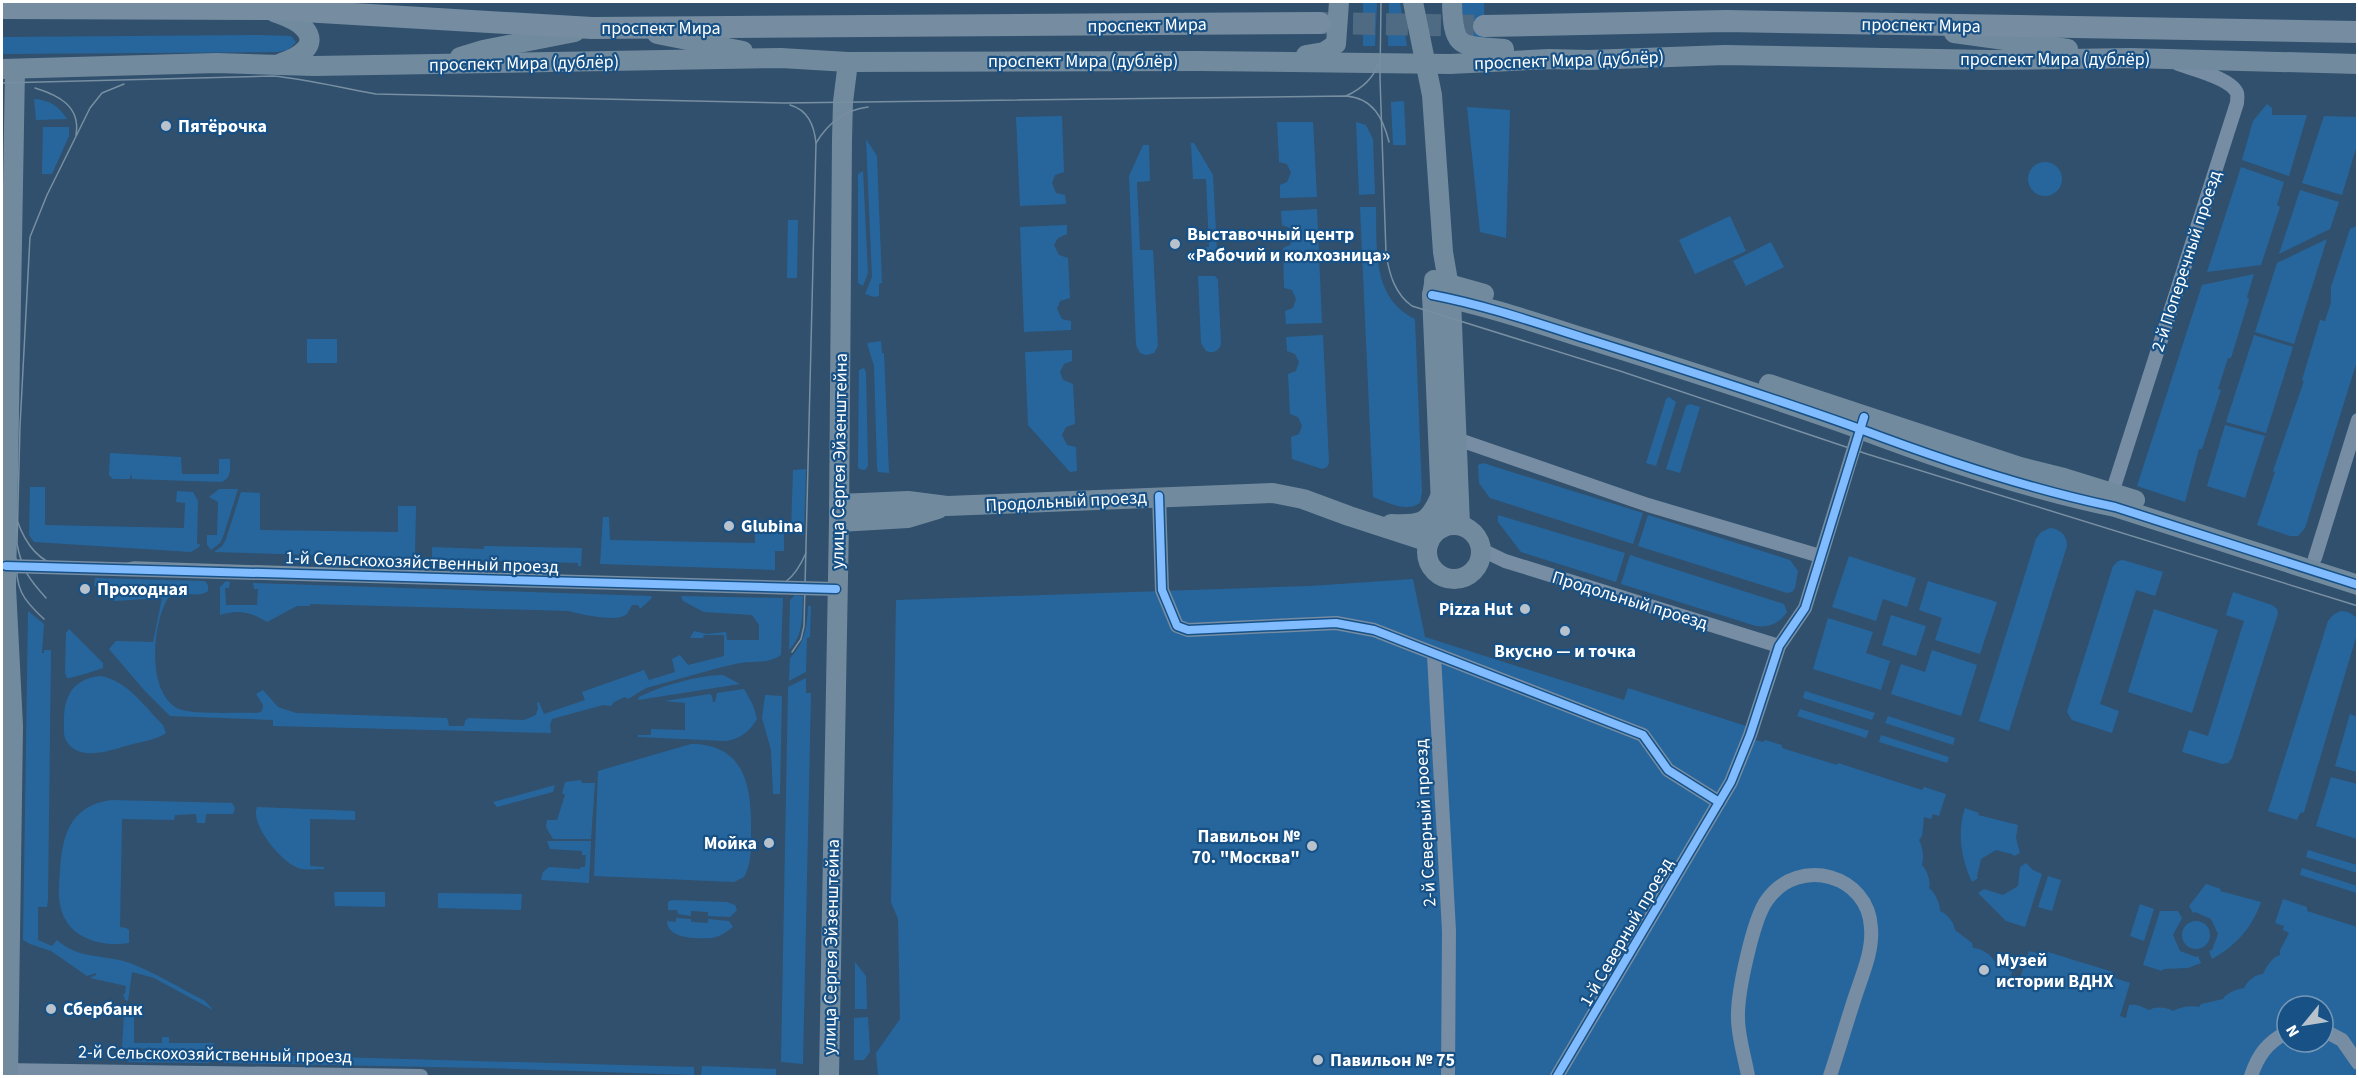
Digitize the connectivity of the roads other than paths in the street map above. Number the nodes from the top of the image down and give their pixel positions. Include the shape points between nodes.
1 (1339, 2) edge
2 (1413, 2) edge
3 (1452, 2) edge
4 (2, 8) edge
5 (269, 9) junction
6 (1320, 23) tunnel mouth
7 (1889, 24) junction
8 (1484, 26) tunnel mouth
9 (592, 28) junction
10 (630, 29) junction
11 (2358, 32) edge
12 (781, 58) junction
13 (2132, 58) junction
14 (1549, 59) junction
15 (2164, 59) junction
16 (848, 62) junction
17 (1268, 63) junction
18 (1425, 63) junction
19 (2358, 64) edge
20 (267, 65) junction
21 (435, 65) junction
22 (8, 69) edge
23 (1441, 289) junction
24 (1435, 371) junction
25 (2358, 420) edge
26 (1862, 423) junction
27 (1457, 441) junction
28 (1159, 496) junction
29 (1440, 497) junction
30 (2114, 500) junction
31 (839, 513) junction
32 (1369, 523) junction
33 (1444, 532) junction
34 (1482, 550) junction
35 (1820, 556) junction
36 (2313, 563) junction
37 (6, 566) junction
38 (2358, 572) edge
39 (2358, 585) edge
40 (836, 589) junction
41 (1779, 646) junction
42 (1434, 655) junction
43 (1719, 802) junction
44 (2335, 1036) edge
45 (2275, 1039) edge
46 (2358, 1063) edge
47 (6, 1072) edge
48 (421, 1077) edge
49 (829, 1077) edge
50 (1448, 1077) edge
51 (1557, 1077) edge
52 (1748, 1077) edge
53 (1830, 1077) edge
54 (2251, 1077) edge

1 - 17 main road via 1338,38 1330,50
2 - 18 main road
3 - 14 main road via 1454,31 1464,44
4 - 5 main road, проспект Мира
5 - 9 main road, проспект Мира
5 - 20 main road, проспект Мира (дублёр) via 303,27 308,46 295,59
6 - 10 main road, проспект Мира
7 - 8 main road, проспект Мира via 1726,21
7 - 11 main road, проспект Мира
7 - 13 main road
9 - 10 main road, проспект Мира
9 - 21 main road via 483,50
10 - 12 main road, проспект Мира (дублёр)
12 - 16 main road, проспект Мира (дублёр)
12 - 21 main road, проспект Мира (дублёр)
13 - 14 main road, проспект Мира (дублёр) via 1991,60 1725,55
13 - 15 main road, проспект Мира (дублёр)
14 - 18 main road, проспект Мира (дублёр)
15 - 19 main road, проспект Мира (дублёр)
15 - 30 street, 2-й Поперечный проезд via 2231,85 2237,93 2237,103
16 - 17 main road, проспект Мира (дублёр)
16 - 31 main road, улица Сергея Эйзенштейна via 842,139
17 - 18 main road, проспект Мира (дублёр)
18 - 23 main road via 1432,95 1443,252
20 - 21 main road, проспект Мира (дублёр)
20 - 22 main road, проспект Мира (дублёр)
22 - 37 main road
23 - 24 main road
23 - 26 main road via 1469,302
23 - 27 main road
24 - 27 street via 1446,399 1448,432
24 - 29 main road
25 - 36 street
26 - 30 main road via 2020,467
26 - 35 street, 1-й Северный проезд
27 - 33 main road
27 - 35 street via 1648,505
28 - 31 main road, Продольный проезд via 947,507 908,501
28 - 32 main road, Продольный проезд via 1273,493 1303,498
28 - 42 street via 1162,590 1177,626 1188,630 1336,623 1374,630
29 - 32 main road via 1421,523
29 - 33 main road
30 - 36 main road
31 - 40 main road, улица Сергея Эйзенштейна
32 - 33 main road, Продольный проезд
33 - 34 main road via 1477,536
33 - 34 main road via 1428,557 1430,565 1442,576 1460,579 1474,571
34 - 41 street, Продольный проезд
35 - 41 street, 1-й Северный проезд via 1803,611
36 - 38 main road
36 - 39 main road
37 - 40 street, 1-й Сельскохозяйственный проезд
37 - 47 main road via 13,726
40 - 49 main road, улица Сергея Эйзенштейна
41 - 43 street, 1-й Северный проезд via 1750,735
42 - 43 street via 1643,735 1668,770
42 - 50 street, 2-й Северный проезд via 1450,989
43 - 51 street, 1-й Северный проезд
44 - 46 street
45 - 54 street via 2262,1052
47 - 48 street, 2-й Сельскохозяйственный проезд
52 - 53 street via 1737,1018 1741,986 1760,914 1766,901 1784,883 1813,874 1852,889 1865,906 1872,926 1869,949

